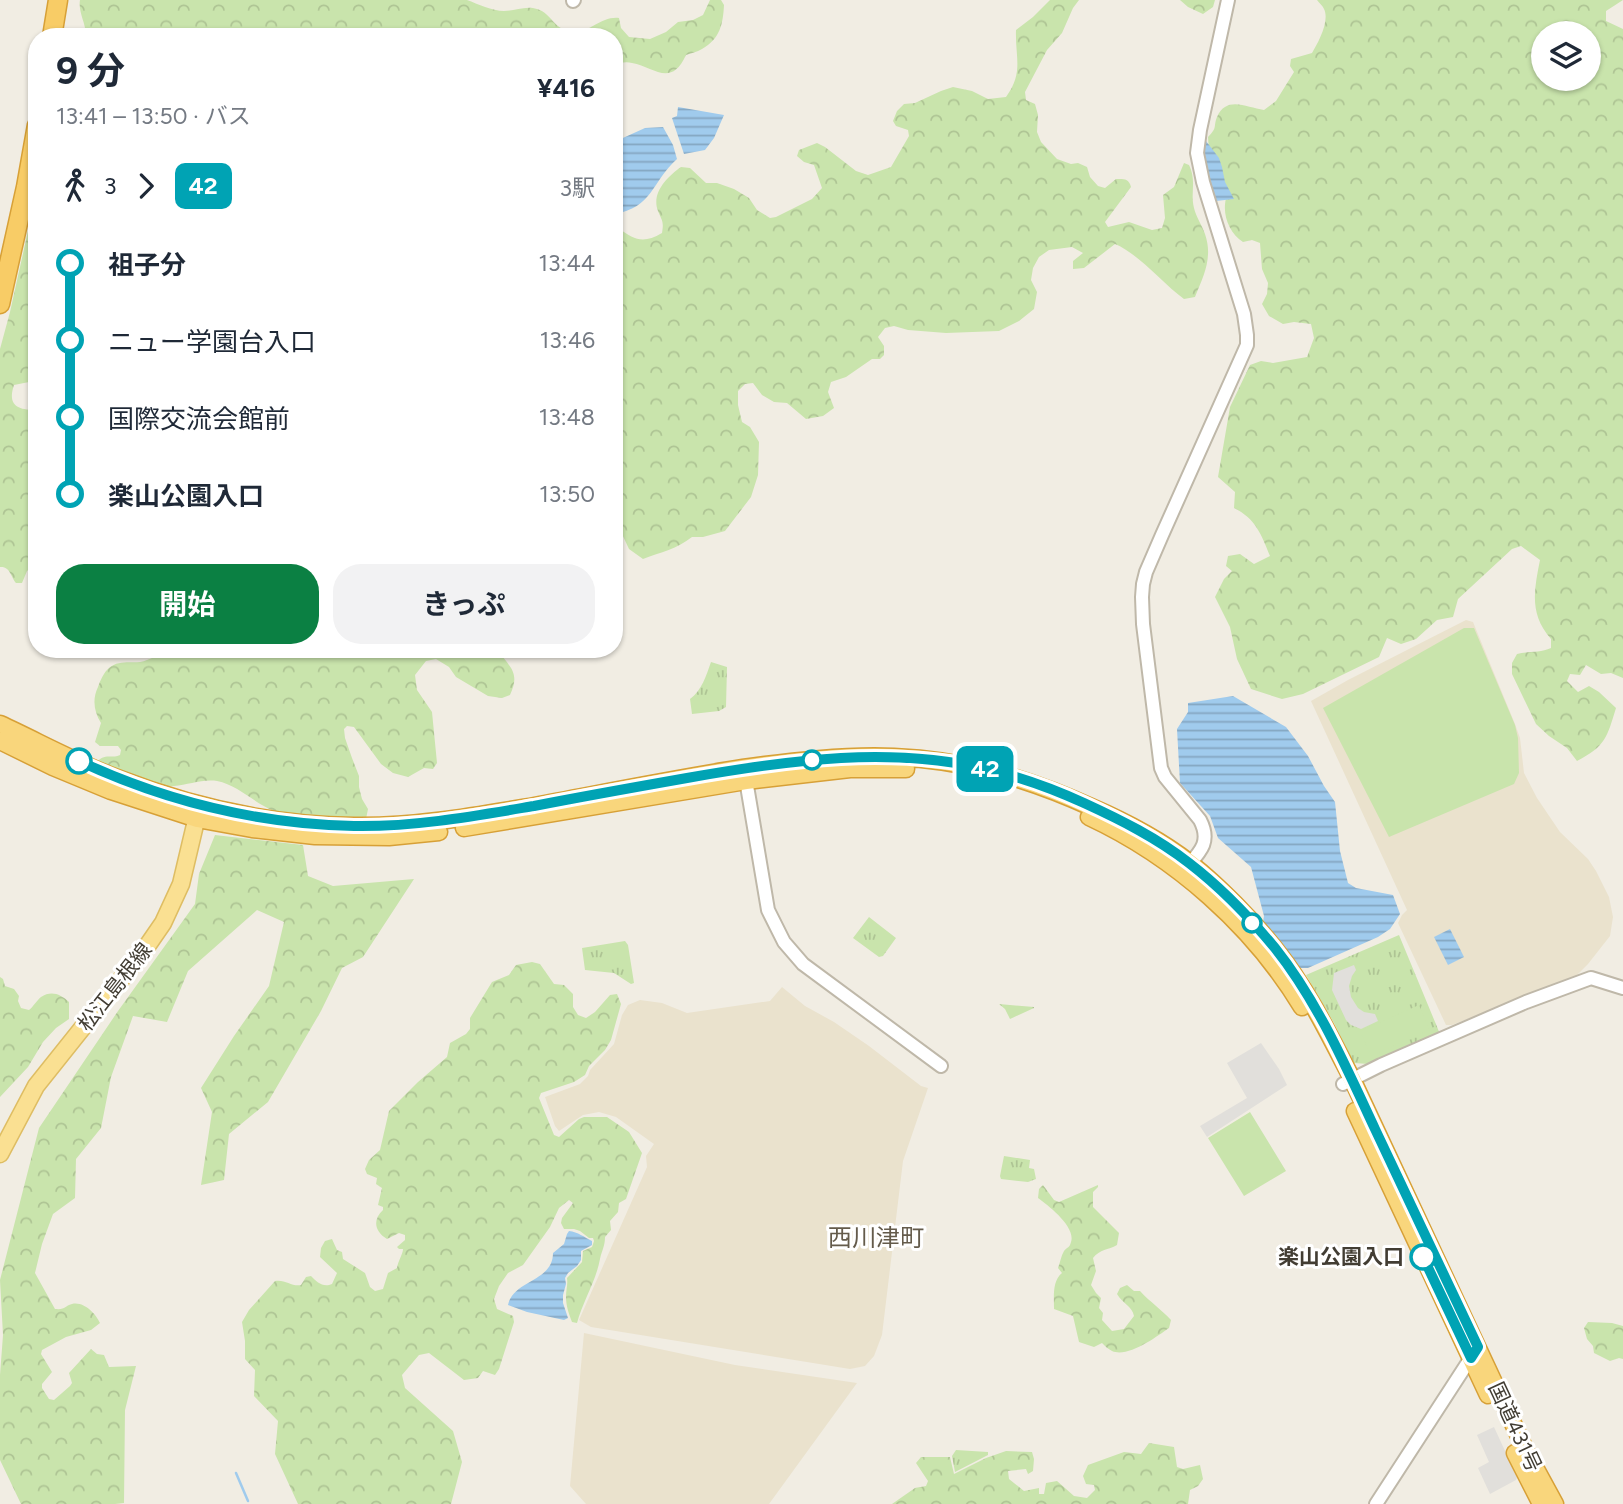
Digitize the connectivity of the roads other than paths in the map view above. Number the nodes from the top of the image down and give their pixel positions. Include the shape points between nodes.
1 (58, 0) edge
2 (1228, 0) edge
3 (53, 28) edge
4 (28, 176) edge
5 (0, 304) edge
6 (0, 724) edge
7 (0, 741) edge
8 (745, 774) junction
9 (198, 812) junction
10 (1186, 868) junction
11 (1623, 988) edge
12 (941, 1066) dead end
13 (1347, 1082) junction
14 (0, 1154) edge
15 (1475, 1353) junction
16 (1376, 1504) edge
17 (1541, 1504) edge
18 (1555, 1504) edge

1 - 3 highway
2 - 10 street via 1197,153 1244,314 1247,345 1146,572 1142,597 1161,768 1204,828 1203,845
4 - 5 highway
6 - 9 highway, 国道431号
7 - 9 highway, 国道431号 via 111,791
8 - 9 highway, 国道431号 via 494,824 389,837 252,829
8 - 10 highway, 国道431号 via 896,768 987,780 1059,804
8 - 12 street via 768,910 784,942 803,964
9 - 14 main road, 松江島根線 via 181,884 163,923 36,1086
10 - 13 highway, 国道431号 via 1267,957
11 - 13 street via 1591,978 1579,982
13 - 15 highway, 国道431号
15 - 16 street
15 - 17 highway, 国道431号
15 - 18 highway, 国道431号

